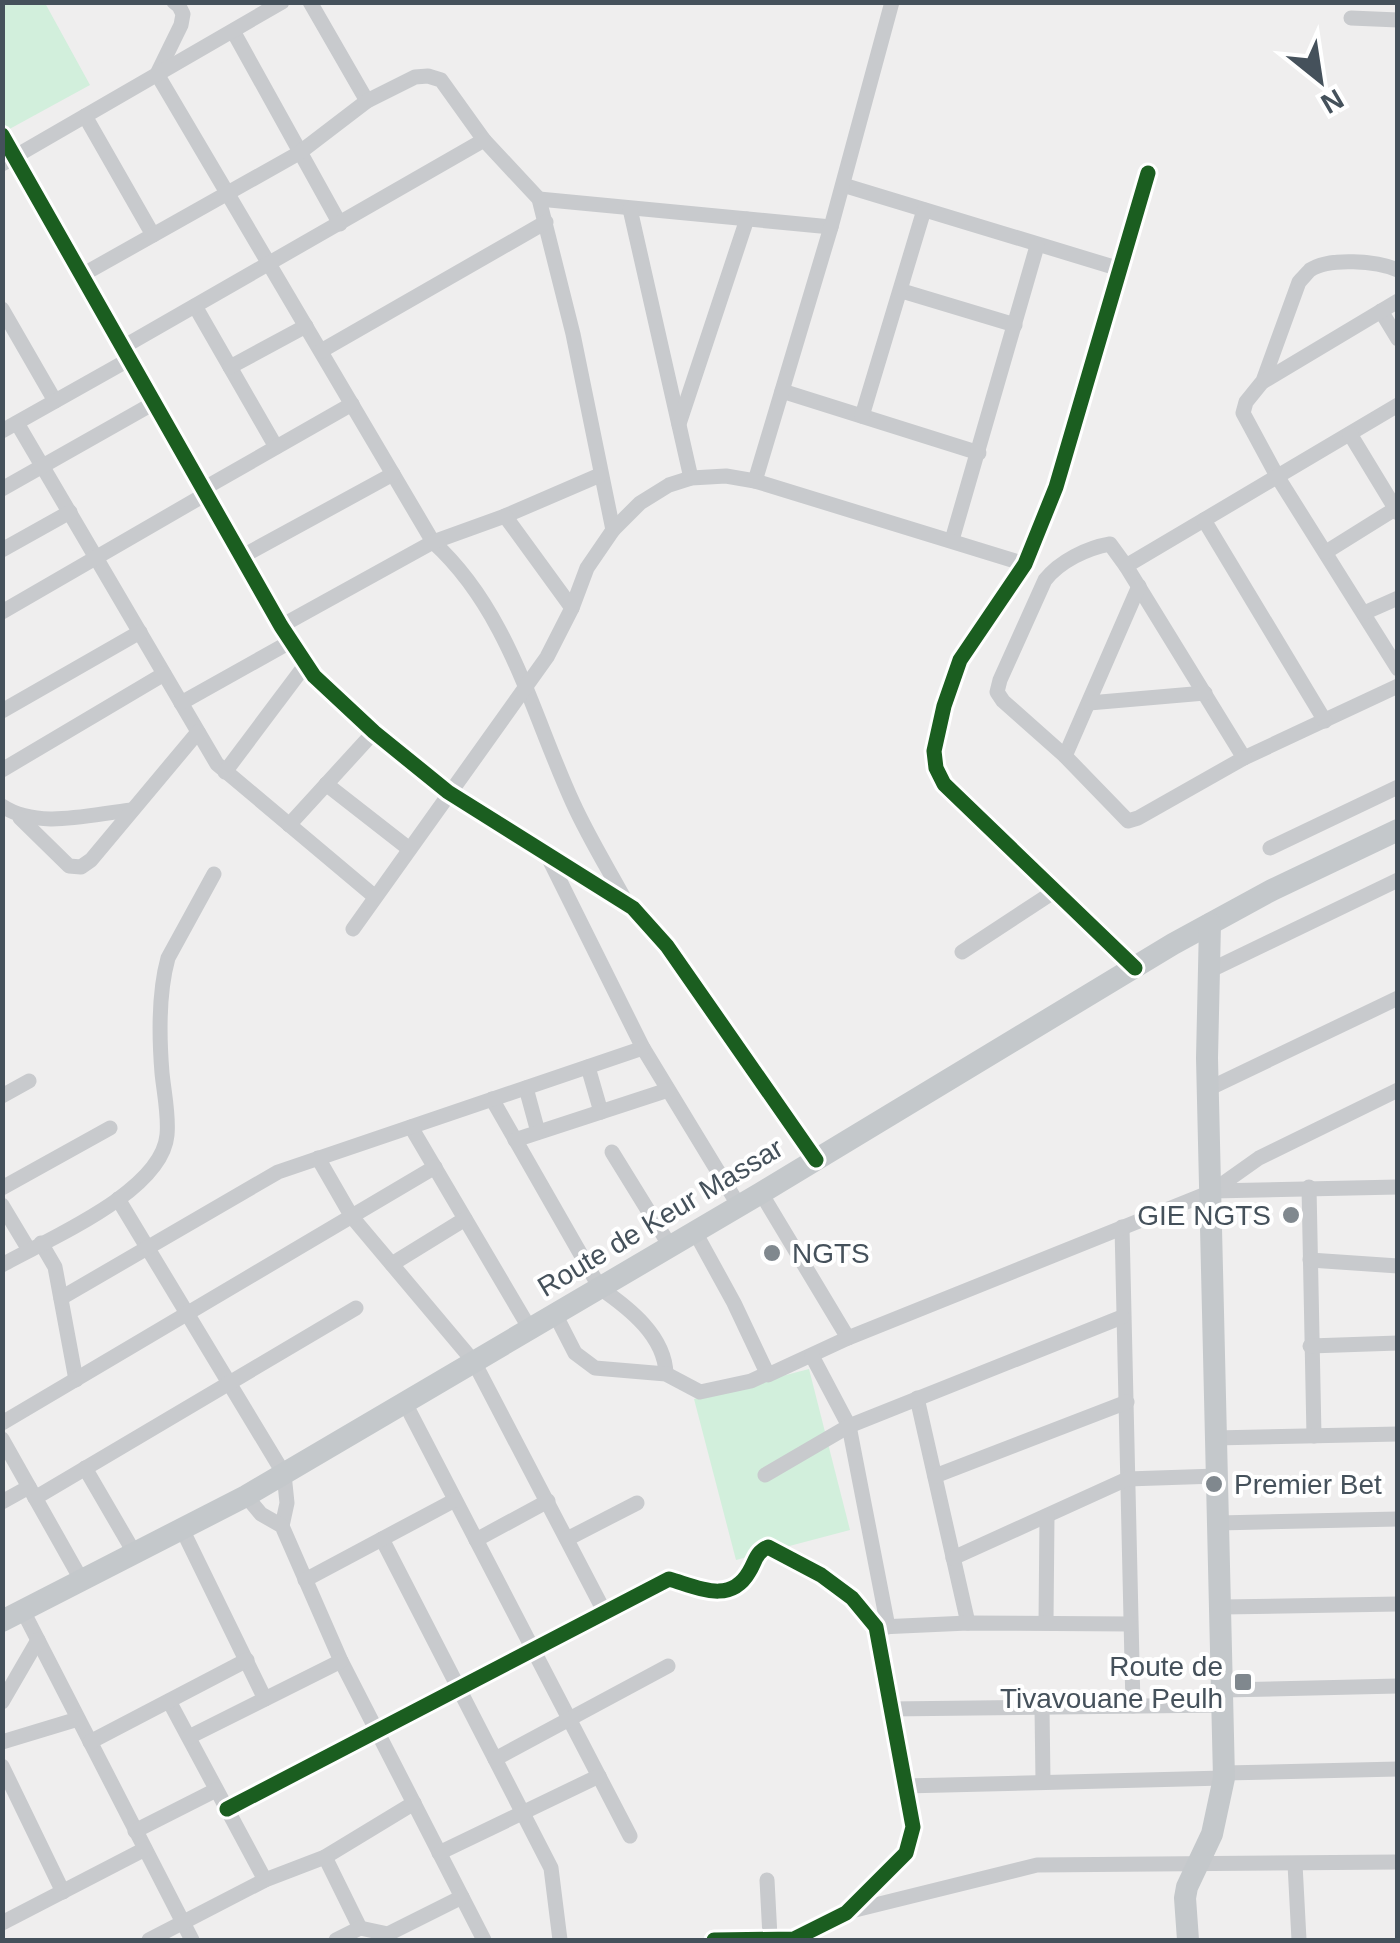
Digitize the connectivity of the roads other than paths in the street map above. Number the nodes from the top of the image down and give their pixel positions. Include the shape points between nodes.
1 (282, 2) edge
2 (310, 2) edge
3 (892, 2) edge
4 (178, 4) edge
5 (1352, 18) dead end
6 (1398, 20) edge
7 (233, 31) junction
8 (157, 74) junction
9 (368, 101) junction
10 (85, 116) junction
11 (2, 135) edge
12 (484, 140) junction
13 (299, 153) junction
14 (9, 161) edge
15 (1148, 173) dead end
16 (843, 185) junction
17 (229, 192) junction
18 (539, 198) junction
19 (630, 209) junction
20 (924, 210) junction
21 (747, 219) junction
22 (546, 222) junction
23 (340, 224) junction
24 (832, 227) junction
25 (153, 235) junction
26 (1037, 246) junction
27 (270, 263) junction
28 (1120, 270) junction
29 (1398, 270) edge
30 (82, 275) junction
31 (902, 291) junction
32 (1398, 301) edge
33 (195, 306) junction
34 (2, 309) edge
35 (1381, 311) junction
36 (1015, 325) junction
37 (306, 326) junction
38 (1398, 339) edge
39 (321, 351) junction
40 (126, 353) junction
41 (230, 367) junction
42 (1263, 381) junction
43 (782, 391) junction
44 (55, 401) junction
45 (154, 403) junction
46 (352, 404) junction
47 (1398, 405) edge
48 (862, 416) junction
49 (679, 426) junction
50 (10, 427) edge
51 (1350, 434) junction
52 (276, 447) junction
53 (979, 453) junction
54 (43, 466) junction
55 (393, 474) junction
56 (600, 475) junction
57 (1277, 476) junction
58 (691, 478) junction
59 (755, 481) junction
60 (2, 489) edge
61 (205, 492) junction
62 (1396, 511) edge
63 (70, 512) junction
64 (504, 516) junction
65 (1204, 520) junction
66 (613, 530) junction
67 (952, 540) junction
68 (433, 542) junction
69 (2, 550) edge
70 (1326, 552) junction
71 (242, 557) junction
72 (96, 558) junction
73 (1026, 564) junction
74 (1126, 566) junction
75 (1139, 586) junction
76 (1398, 598) edge
77 (572, 608) junction
78 (3, 611) edge
79 (1364, 613) junction
80 (281, 626) junction
81 (140, 632) junction
82 (290, 642) junction
83 (306, 664) junction
84 (1398, 669) edge
85 (164, 674) junction
86 (1398, 686) edge
87 (526, 687) junction
88 (1205, 693) junction
89 (1089, 702) junction
90 (181, 703) junction
91 (2, 711) edge
92 (1325, 721) junction
93 (198, 732) junction
94 (374, 732) junction
95 (1065, 756) junction
96 (1244, 758) junction
97 (2, 770) edge
98 (226, 772) junction
99 (326, 784) junction
100 (1398, 787) edge
101 (448, 792) junction
102 (2, 806) edge
103 (132, 810) junction
104 (20, 818) junction
105 (289, 825) junction
106 (1398, 830) edge
107 (408, 848) junction
108 (1270, 848) dead end
109 (548, 857) junction
110 (214, 874) dead end
111 (1398, 880) edge
112 (1055, 892) junction
113 (374, 896) junction
114 (626, 903) junction
115 (1210, 924) junction
116 (352, 930) dead end
117 (962, 952) dead end
118 (1135, 968) junction
119 (1209, 971) junction
120 (1398, 998) edge
121 (643, 1048) junction
122 (588, 1067) junction
123 (30, 1082) dead end
124 (526, 1088) junction
125 (1208, 1089) junction
126 (668, 1090) junction
127 (1398, 1090) edge
128 (2, 1096) edge
129 (492, 1099) junction
130 (601, 1112) junction
131 (411, 1127) junction
132 (110, 1128) dead end
133 (538, 1132) junction
134 (515, 1140) junction
135 (612, 1152) dead end
136 (318, 1158) junction
137 (816, 1160) junction
138 (435, 1167) junction
139 (1309, 1187) junction
140 (1398, 1187) edge
141 (2, 1188) edge
142 (1211, 1192) junction
143 (761, 1193) junction
144 (118, 1200) junction
145 (2, 1205) edge
146 (738, 1206) junction
147 (352, 1217) junction
148 (466, 1219) junction
149 (1122, 1227) junction
150 (695, 1232) junction
151 (35, 1246) junction
152 (670, 1246) junction
153 (148, 1248) junction
154 (1310, 1260) junction
155 (392, 1264) junction
156 (2, 1265) edge
157 (1398, 1266) edge
158 (600, 1288) junction
159 (61, 1298) junction
160 (356, 1308) dead end
161 (188, 1314) junction
162 (555, 1314) junction
163 (1122, 1317) junction
164 (530, 1329) junction
165 (848, 1338) junction
166 (1398, 1343) edge
167 (1310, 1346) junction
168 (812, 1356) junction
169 (474, 1362) junction
170 (666, 1374) junction
171 (766, 1374) junction
172 (76, 1380) junction
173 (229, 1383) junction
174 (917, 1398) junction
175 (1128, 1402) junction
176 (405, 1403) junction
177 (2, 1424) edge
178 (849, 1426) junction
179 (1398, 1434) edge
180 (1314, 1436) junction
181 (1214, 1438) junction
182 (2, 1440) edge
183 (85, 1468) junction
184 (284, 1474) junction
185 (765, 1475) dead end
186 (935, 1476) junction
187 (1216, 1476) junction
188 (1127, 1479) junction
189 (32, 1493) junction
190 (246, 1496) junction
191 (455, 1500) junction
192 (2, 1502) edge
193 (548, 1502) junction
194 (637, 1503) dead end
195 (1047, 1516) junction
196 (1398, 1518) edge
197 (1218, 1522) junction
198 (282, 1526) junction
199 (182, 1529) junction
200 (382, 1538) junction
201 (567, 1539) junction
202 (476, 1540) junction
203 (136, 1554) junction
204 (953, 1558) junction
205 (305, 1580) junction
206 (82, 1581) junction
207 (1398, 1604) edge
208 (1222, 1607) junction
209 (604, 1611) junction
210 (13, 1616) edge
211 (968, 1623) junction
212 (1046, 1623) junction
213 (1130, 1624) junction
214 (882, 1627) junction
215 (38, 1640) junction
216 (533, 1648) junction
217 (246, 1660) junction
218 (341, 1661) junction
219 (668, 1666) dead end
220 (1398, 1686) edge
221 (459, 1687) junction
222 (1223, 1697) junction
223 (169, 1700) junction
224 (265, 1700) junction
225 (2, 1702) edge
226 (1133, 1706) junction
227 (1042, 1708) junction
228 (889, 1709) junction
229 (78, 1719) junction
230 (570, 1719) junction
231 (377, 1730) junction
232 (189, 1737) junction
233 (2, 1742) edge
234 (90, 1742) junction
235 (495, 1759) junction
236 (2, 1766) edge
237 (1398, 1769) edge
238 (1224, 1775) junction
239 (599, 1776) junction
240 (1043, 1780) junction
241 (904, 1786) junction
242 (216, 1790) junction
243 (414, 1803) junction
244 (227, 1809) junction
245 (522, 1811) junction
246 (136, 1831) junction
247 (630, 1836) dead end
248 (145, 1849) junction
249 (439, 1853) junction
250 (326, 1857) junction
251 (1398, 1862) edge
252 (1296, 1864) junction
253 (1195, 1866) junction
254 (266, 1880) junction
255 (768, 1880) dead end
256 (63, 1892) junction
257 (462, 1897) junction
258 (846, 1913) junction
259 (2, 1923) edge
260 (183, 1923) junction
261 (360, 1928) junction
262 (770, 1937) junction
263 (149, 1940) edge
264 (192, 1940) edge
265 (336, 1940) edge
266 (484, 1940) edge
267 (560, 1940) edge
268 (714, 1940) edge
269 (794, 1940) edge
270 (1188, 1940) edge
271 (1300, 1940) edge

1 - 7 street
2 - 9 street
3 - 16 street
4 - 8 street via 181,25
5 - 6 street
7 - 8 street
7 - 13 street
8 - 10 street
8 - 17 street
9 - 12 street via 416,77 441,80
9 - 13 street
10 - 14 street
10 - 25 street
11 - 14 street
12 - 18 street
12 - 23 street
13 - 17 street
13 - 23 street
14 - 30 street
15 - 28 street
16 - 20 street
16 - 24 street
17 - 25 street
17 - 27 street
18 - 19 street
18 - 22 street
19 - 21 street
19 - 49 street
20 - 26 street
20 - 31 street
21 - 24 street
21 - 49 street
22 - 39 street
22 - 56 street
23 - 27 street
24 - 43 street
25 - 30 street
26 - 28 street
26 - 36 street
27 - 33 street
27 - 37 street
28 - 73 street via 1056,487
29 - 42 street via 1371,264 1310,270
30 - 40 street
31 - 36 street
31 - 48 street
32 - 35 street
33 - 40 street
33 - 41 street
34 - 44 street
35 - 38 street
35 - 42 street
36 - 53 street
37 - 39 street
37 - 41 street
39 - 46 street
40 - 44 street
40 - 45 street
41 - 52 street
42 - 57 street via 1243,413
43 - 48 street
43 - 59 street
44 - 50 street
45 - 54 street
45 - 61 street
46 - 52 street
46 - 55 street
47 - 51 street
48 - 53 street
49 - 58 street
50 - 54 street
51 - 57 street
51 - 62 street
52 - 61 street
53 - 67 street
54 - 60 street
54 - 63 street
55 - 68 street
55 - 71 street
56 - 64 street
56 - 66 street
57 - 65 street
57 - 70 street
58 - 59 street
58 - 66 street via 655,492
59 - 67 street
61 - 71 street
61 - 72 street
62 - 70 street
63 - 69 street
63 - 72 street
64 - 68 street
64 - 77 street
65 - 74 street
65 - 92 street
66 - 77 street via 587,568
67 - 73 street
68 - 80 street
68 - 87 street via 469,581
70 - 79 street
71 - 80 street
72 - 78 street
72 - 81 street
73 - 112 street via 960,660 934,758 944,784
74 - 75 street
74 - 95 street via 1110,544 1053,570 1000,680 1003,701
75 - 88 street
75 - 89 street
76 - 79 street
77 - 87 street
79 - 84 street
80 - 82 street
81 - 85 street
81 - 91 street
82 - 83 street
82 - 90 street
83 - 94 street
83 - 98 street
85 - 90 street
85 - 97 street
86 - 92 street
87 - 101 street
87 - 114 street via 574,805
88 - 89 street
88 - 96 street
89 - 95 street
90 - 93 street
92 - 96 street
93 - 98 street
93 - 103 street
94 - 99 street
94 - 101 street
95 - 96 street via 1128,820
98 - 105 street
99 - 105 street
99 - 107 street
100 - 108 street
101 - 107 street
101 - 109 street
102 - 104 street
103 - 104 street
103 - 104 street via 91,860 76,868
105 - 113 street
106 - 115 main road, Route de Keur Massar
107 - 113 street
109 - 114 street
109 - 121 street
110 - 144 street via 164,971 160,1033 167,1137 148,1175
111 - 119 street
112 - 117 street
112 - 118 street
113 - 116 street
114 - 137 street via 667,946
115 - 118 main road, Route de Keur Massar
115 - 119 main road
118 - 137 main road, Route de Keur Massar
119 - 125 main road
120 - 125 street
121 - 122 street
121 - 126 street
122 - 124 street
122 - 130 street
123 - 128 street
124 - 129 street
124 - 133 street
125 - 142 main road
126 - 130 street
126 - 146 street
127 - 142 street via 1259,1158
129 - 131 street
129 - 134 street
130 - 133 street
131 - 136 street
131 - 138 street
132 - 141 street
133 - 134 street
134 - 158 street
135 - 152 street
136 - 147 street
136 - 153 street via 278,1172
137 - 143 main road, Route de Keur Massar
138 - 147 street
138 - 148 street
139 - 140 street
139 - 142 street
139 - 154 street
142 - 149 street
142 - 181 main road
143 - 146 main road, Route de Keur Massar
143 - 165 street
144 - 151 street
144 - 153 street
145 - 151 street
146 - 150 main road, Route de Keur Massar
147 - 155 street
147 - 161 street
148 - 155 street
148 - 164 street
149 - 163 street
149 - 165 street
150 - 152 main road, Route de Keur Massar
150 - 171 street
151 - 156 street
151 - 159 street via 55,1268
152 - 158 main road, Route de Keur Massar
153 - 159 street
153 - 161 street
154 - 157 street
154 - 167 street
155 - 169 street
158 - 162 main road, Route de Keur Massar
158 - 170 street via 656,1339
159 - 172 street
160 - 173 street
161 - 172 street
161 - 173 street
162 - 164 main road, Route de Keur Massar
162 - 170 street via 575,1353 595,1368
163 - 174 street
163 - 175 street
164 - 169 main road, Route de Keur Massar
165 - 168 street
166 - 167 street
167 - 180 street
168 - 171 street
168 - 178 street
169 - 176 main road, Route de Keur Massar
169 - 193 street
170 - 171 street via 700,1392
172 - 177 street
173 - 183 street
173 - 184 street
174 - 178 street
174 - 186 street
175 - 186 street
175 - 188 street
176 - 184 main road, Route de Keur Massar
176 - 191 street
178 - 185 street
178 - 214 street
179 - 180 street
180 - 181 street
181 - 187 main road
182 - 189 street
183 - 189 street
183 - 203 street
184 - 190 main road, Route de Keur Massar
184 - 198 street
186 - 204 street
187 - 188 street
187 - 197 main road
188 - 195 street
188 - 213 street
189 - 192 street
189 - 206 street
190 - 198 street
190 - 199 main road, Route de Keur Massar
191 - 200 street
191 - 202 street
193 - 201 street
193 - 202 street
194 - 201 street
195 - 204 street
195 - 212 street
196 - 197 street
197 - 208 main road
198 - 205 street
199 - 203 main road, Route de Keur Massar
199 - 217 street
200 - 205 street
200 - 221 street
201 - 209 street
202 - 216 street
203 - 206 main road, Route de Keur Massar
204 - 211 street
205 - 218 street
206 - 210 main road, Route de Keur Massar
207 - 208 street
208 - 222 main road
209 - 214 street via 669,1579 718,1593 730,1590 768,1547 821,1574
209 - 216 street
210 - 215 street
211 - 212 street
211 - 214 street
212 - 213 street
213 - 226 street
214 - 228 street
215 - 225 street
215 - 229 street
216 - 221 street
216 - 230 street
217 - 223 street
217 - 224 street
218 - 224 street
218 - 231 street
219 - 230 street
220 - 222 street
221 - 231 street
221 - 235 street
222 - 226 street
222 - 238 main road
223 - 232 street
223 - 234 street
224 - 232 street
226 - 227 street
227 - 228 street
227 - 240 street
228 - 241 street
229 - 233 street
229 - 234 street
230 - 235 street
230 - 239 street
231 - 243 street
231 - 244 street
232 - 242 street
234 - 246 street
235 - 245 street
236 - 256 street
237 - 238 street
238 - 240 street
238 - 253 main road via 1212,1834
239 - 245 street
239 - 247 street
240 - 241 street
241 - 258 street via 913,1827 906,1852
242 - 244 street
242 - 246 street
243 - 249 street
243 - 250 street
244 - 254 street
245 - 249 street
245 - 267 street via 554,1876
246 - 248 street
248 - 256 street
248 - 260 street
249 - 257 street
250 - 254 street
250 - 261 street
251 - 252 street
252 - 253 street
252 - 271 street
253 - 258 street via 1037,1865
253 - 270 main road via 1185,1898
254 - 260 street
255 - 262 street
256 - 259 street
257 - 261 street via 388,1934
257 - 266 street
258 - 269 street
260 - 263 street
260 - 264 street
261 - 265 street
262 - 268 street
262 - 269 street

